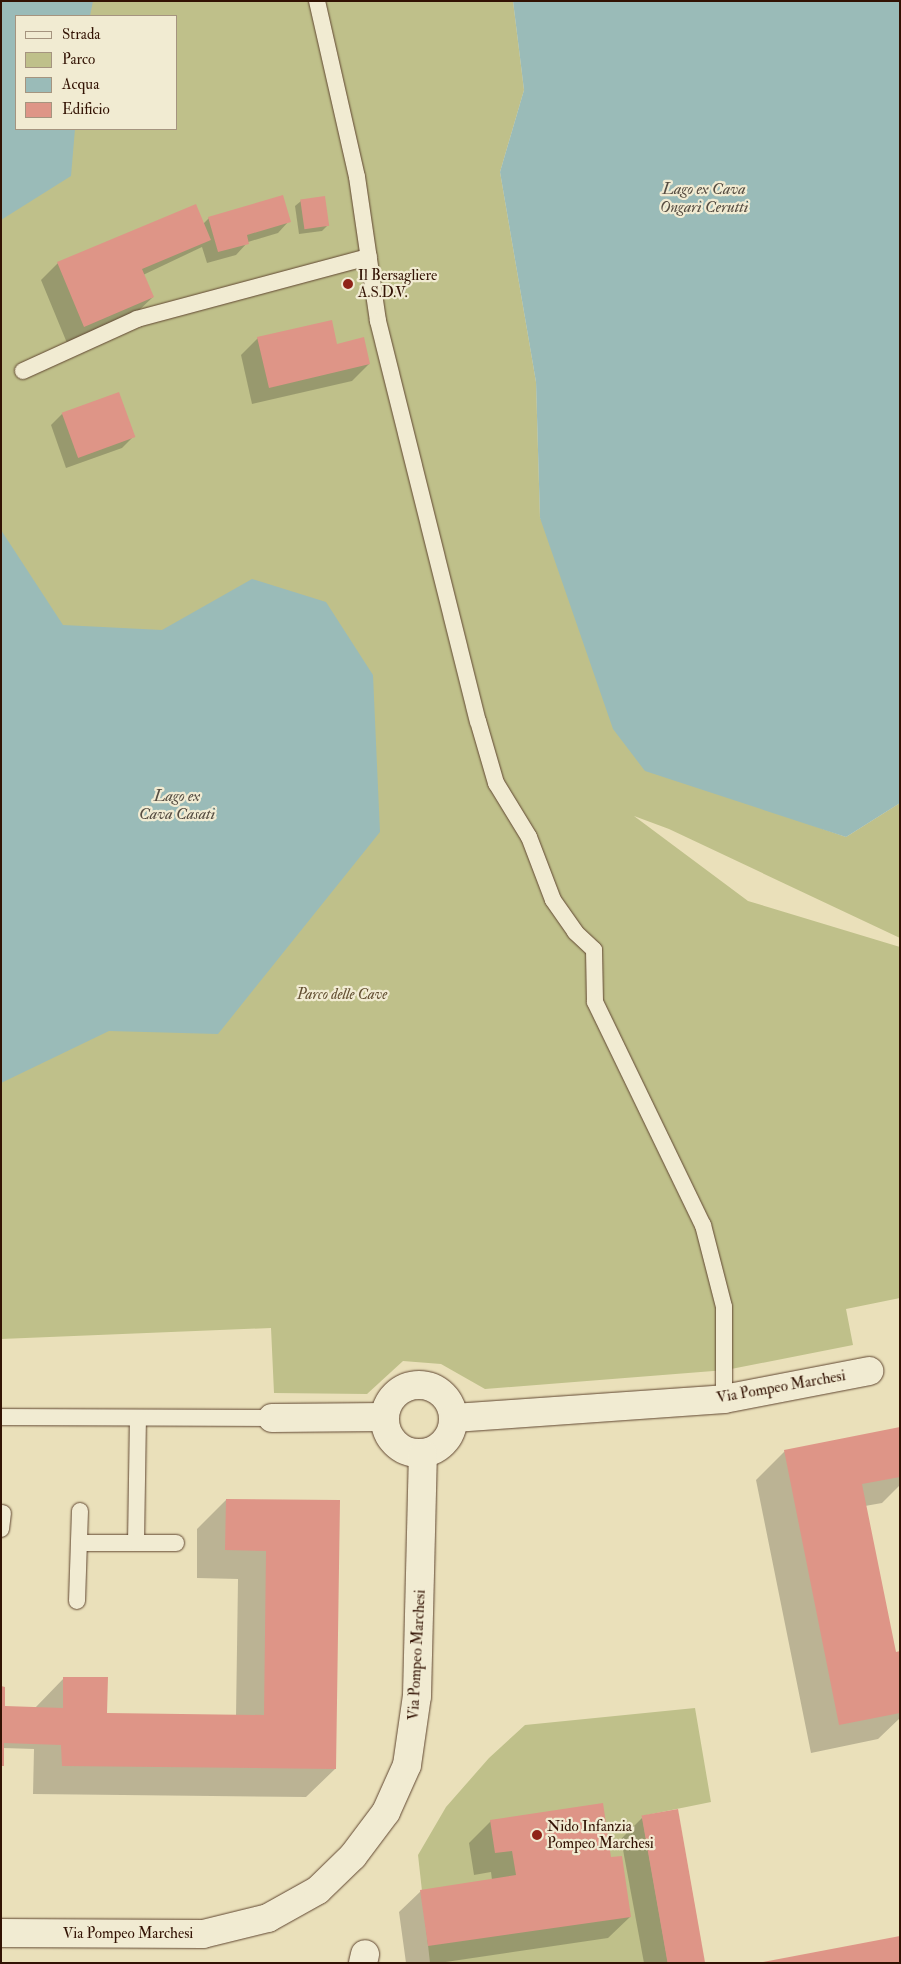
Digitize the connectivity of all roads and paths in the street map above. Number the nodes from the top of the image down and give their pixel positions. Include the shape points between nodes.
1 (317, 1) edge
2 (369, 257) junction
3 (23, 371) dead end
4 (869, 1371) dead end
5 (724, 1399) junction
6 (1, 1417) edge
7 (385, 1417) junction
8 (138, 1418) junction
9 (272, 1418) joint
10 (454, 1418) junction
11 (423, 1454) junction
12 (80, 1511) dead end
13 (3, 1513) dead end
14 (1, 1529) edge
15 (79, 1543) junction
16 (176, 1543) dead end
17 (136, 1544) junction
18 (77, 1601) dead end
19 (1, 1933) edge

1 - 2 lane via 357,177
2 - 3 lane via 137,319
2 - 5 lane via 378,320 496,784 529,837 562,916 594,950 595,1002 703,1225 724,1307
4 - 5 street, Via Pompeo Marchesi
5 - 10 street, Via Pompeo Marchesi
6 - 8 lane
7 - 9 street
7 - 10 street via 393,1398 410,1386 420,1385 440,1391 452,1408
7 - 11 street via 388,1434 399,1447
8 - 9 lane
8 - 17 lane
10 - 11 street via 446,1442
11 - 19 street, Via Pompeo Marchesi via 418,1696 407,1765 386,1812 353,1856 318,1890 268,1918 203,1934
12 - 15 lane
13 - 14 lane
15 - 17 lane
15 - 18 lane
16 - 17 lane

